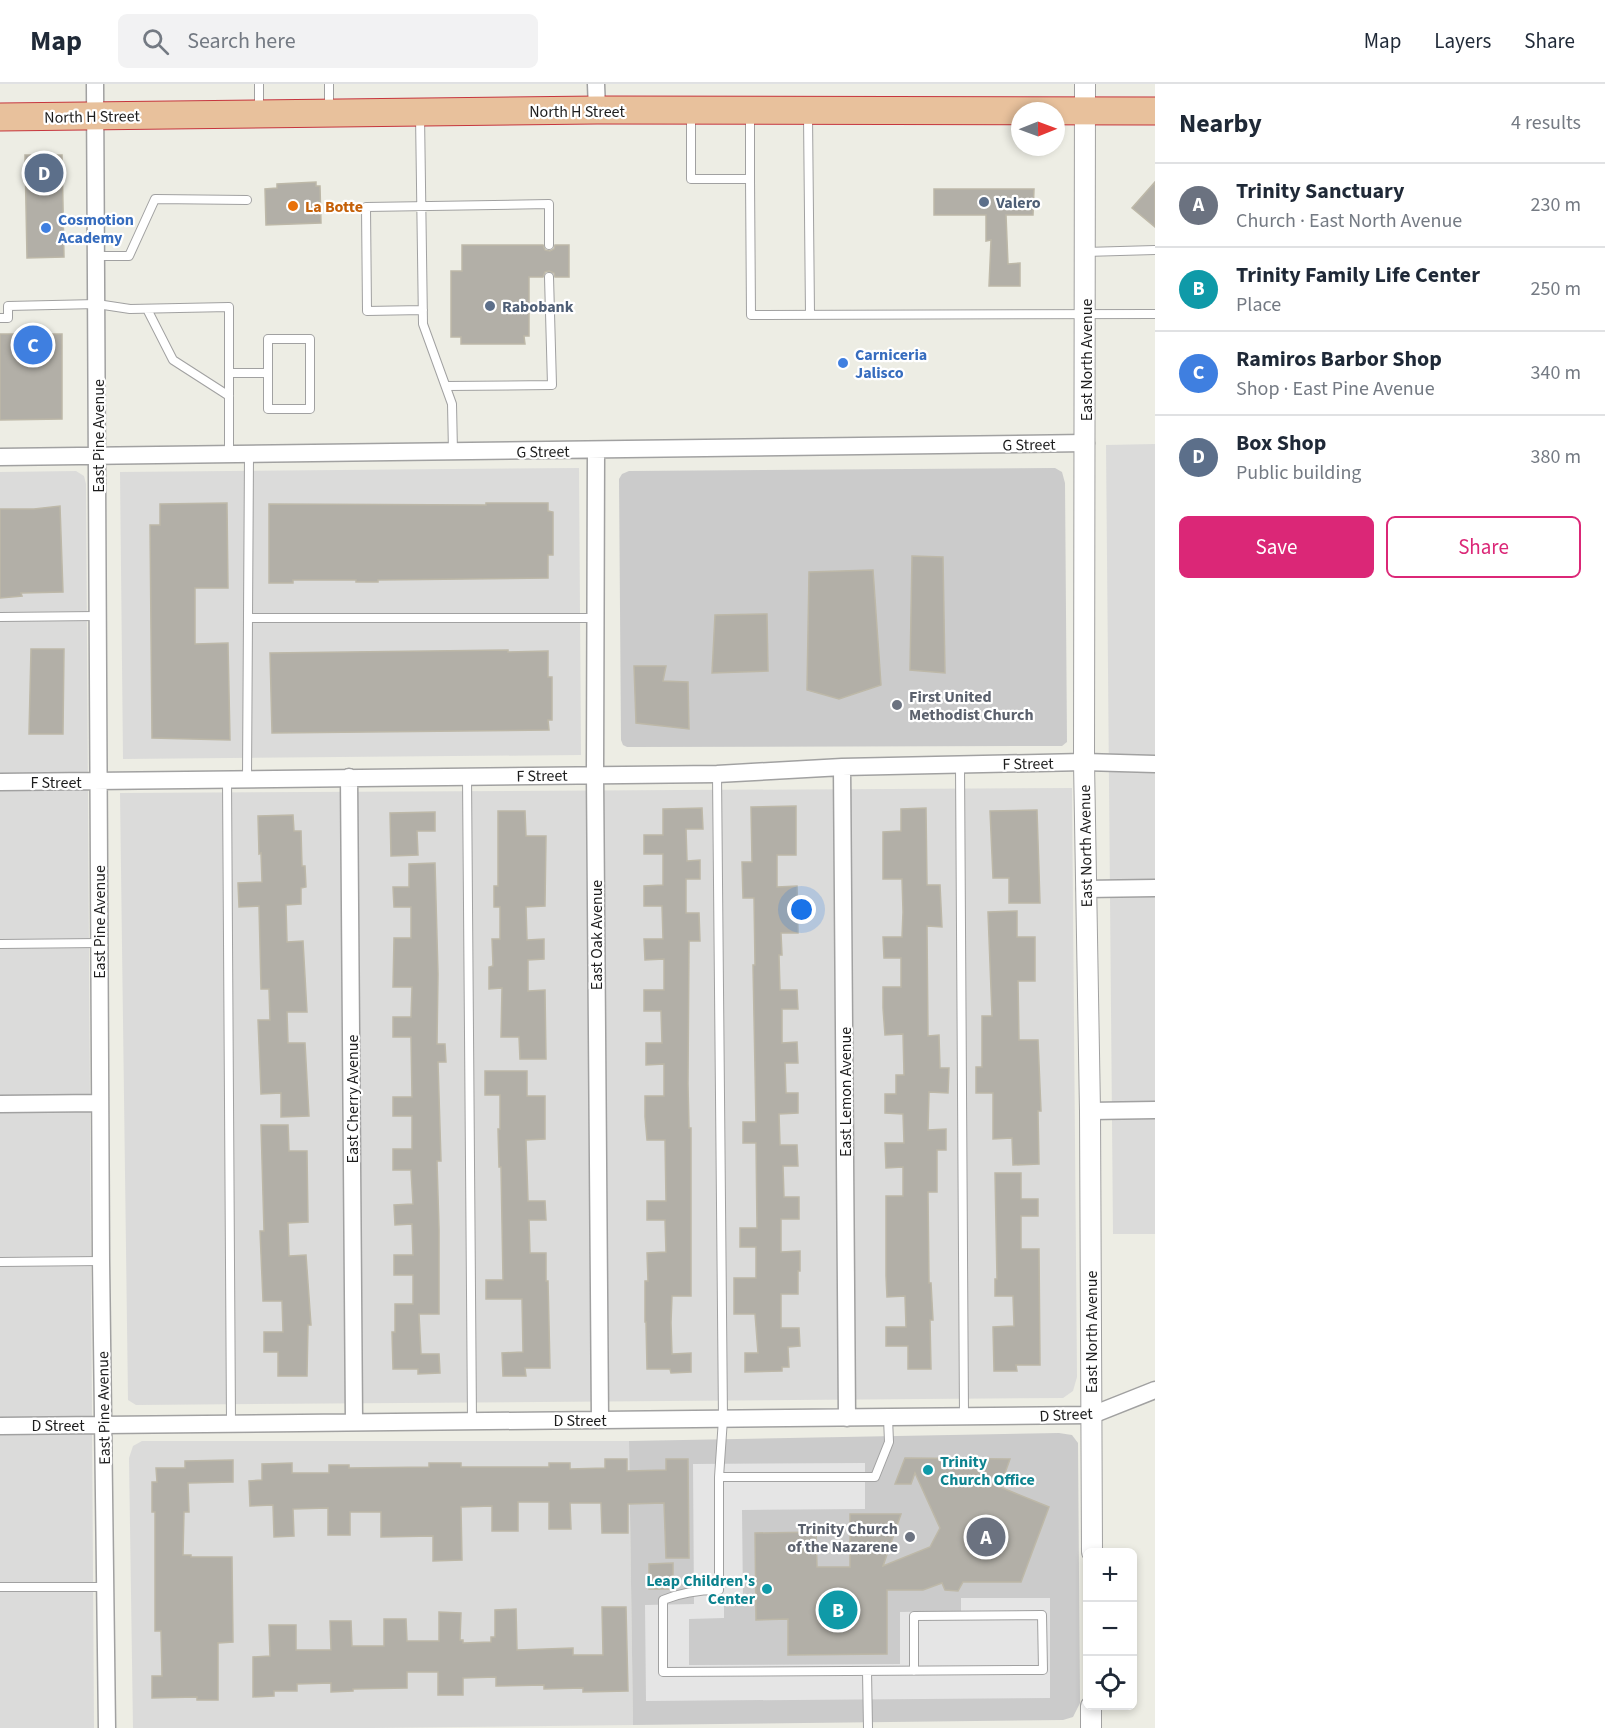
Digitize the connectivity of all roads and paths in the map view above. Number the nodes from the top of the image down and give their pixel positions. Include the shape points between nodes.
1 (96, 84) edge
2 (260, 84) edge
3 (329, 84) edge
4 (596, 97) edge
5 (1085, 97) edge
6 (691, 111) junction
7 (750, 111) junction
8 (808, 111) junction
9 (1155, 111) edge
10 (420, 112) junction
11 (329, 113) junction
12 (259, 114) junction
13 (96, 116) junction
14 (0, 117) edge
15 (750, 179) junction
16 (248, 200) dead end
17 (421, 206) junction
18 (549, 245) dead end
19 (1155, 250) edge
20 (1086, 252) junction
21 (97, 256) junction
22 (549, 277) dead end
23 (98, 304) junction
24 (147, 309) junction
25 (423, 310) junction
26 (1086, 314) junction
27 (1155, 314) edge
28 (810, 315) junction
29 (0, 318) edge
30 (229, 373) junction
31 (268, 374) junction
32 (446, 386) junction
33 (229, 396) junction
34 (1086, 443) junction
35 (596, 450) junction
36 (453, 452) junction
37 (229, 455) junction
38 (249, 455) junction
39 (0, 457) edge
40 (99, 457) junction
41 (97, 616) junction
42 (0, 617) edge
43 (249, 618) junction
44 (595, 618) junction
45 (1084, 762) junction
46 (1155, 764) edge
47 (960, 765) junction
48 (842, 767) junction
49 (595, 774) junction
50 (717, 774) junction
51 (467, 776) junction
52 (349, 777) junction
53 (227, 779) junction
54 (247, 779) junction
55 (0, 782) edge
56 (98, 782) junction
57 (1155, 888) edge
58 (1085, 889) junction
59 (0, 944) edge
60 (99, 944) junction
61 (100, 1103) junction
62 (0, 1104) edge
63 (1155, 1110) edge
64 (1090, 1111) junction
65 (101, 1261) junction
66 (0, 1262) edge
67 (1155, 1390) edge
68 (964, 1416) junction
69 (1092, 1416) junction
70 (847, 1418) junction
71 (888, 1418) junction
72 (723, 1419) junction
73 (600, 1420) junction
74 (354, 1421) junction
75 (472, 1421) junction
76 (231, 1423) junction
77 (104, 1425) junction
78 (0, 1426) edge
79 (719, 1477) junction
80 (1092, 1548) edge
81 (0, 1587) edge
82 (106, 1587) junction
83 (867, 1671) junction
84 (914, 1671) junction
85 (1091, 1710) edge
86 (107, 1728) edge
87 (868, 1728) edge
88 (1091, 1728) edge

1 - 13 street, East Pine Avenue
2 - 12 lane
3 - 11 lane
4 - 6 highway, North H Street
4 - 10 highway, North H Street
5 - 8 highway, North H Street
5 - 9 highway, North H Street
5 - 20 street, East North Avenue
6 - 7 highway, North H Street
6 - 15 lane via 692,179
7 - 8 highway, North H Street
7 - 15 lane
8 - 28 lane
10 - 11 highway, North H Street
10 - 17 lane
11 - 12 highway, North H Street
12 - 13 highway, North H Street
13 - 14 highway, North H Street
13 - 21 street, East Pine Avenue
15 - 28 lane via 751,315
16 - 21 lane via 155,199 129,256
17 - 18 lane via 549,204
17 - 25 lane
17 - 25 lane via 366,207 367,311
19 - 20 lane
20 - 26 street, East North Avenue
21 - 23 street, East Pine Avenue
22 - 32 lane via 552,385
23 - 24 lane
23 - 29 lane via 8,306 8,318
23 - 40 street, East Pine Avenue
24 - 30 lane via 229,307
24 - 33 lane via 173,360
25 - 32 lane via 423,324
26 - 27 lane
26 - 28 lane
26 - 34 street, East North Avenue
30 - 31 lane
30 - 33 lane
31 - 31 lane via 268,339 310,339 310,409 268,409
32 - 36 lane via 452,404
33 - 37 lane
34 - 35 street, G Street
34 - 45 street, East North Avenue
35 - 36 street, G Street
35 - 44 street, East Oak Avenue
36 - 38 street, G Street
37 - 38 street, G Street
37 - 40 street, G Street
38 - 43 lane
39 - 40 street, G Street
40 - 41 street, East Pine Avenue
41 - 42 lane
41 - 56 street, East Pine Avenue
43 - 44 lane
43 - 54 lane
44 - 49 street, East Oak Avenue
45 - 46 street, F Street
45 - 47 street, F Street
45 - 58 street, East North Avenue
47 - 48 street, F Street
47 - 68 lane
48 - 50 street, F Street
48 - 70 street, East Lemon Avenue
49 - 50 street, F Street
49 - 51 street, F Street
49 - 73 street, East Oak Avenue
50 - 72 lane
51 - 52 street, F Street
51 - 75 lane
52 - 54 street, F Street
52 - 74 street, East Cherry Avenue
53 - 54 street, F Street
53 - 56 street, F Street
53 - 76 lane
55 - 56 street, F Street
56 - 60 street, East Pine Avenue
57 - 58 street
58 - 64 street, East North Avenue
59 - 60 lane
60 - 61 street, East Pine Avenue
61 - 62 street
61 - 65 street, East Pine Avenue
63 - 64 street
64 - 69 street, East North Avenue
65 - 66 lane
65 - 77 street, East Pine Avenue
67 - 69 street, D Street
68 - 69 street, D Street
68 - 71 street, D Street
69 - 80 street, East North Avenue
70 - 71 street, D Street
70 - 72 street, D Street
71 - 79 lane via 889,1442 875,1476
72 - 73 street, D Street
72 - 79 lane
73 - 75 street, D Street
74 - 75 street, D Street
74 - 76 street, D Street
76 - 77 street, D Street
77 - 78 street, D Street
77 - 82 street, East Pine Avenue
79 - 83 lane via 719,1590 696,1590 663,1600 663,1672
81 - 82 lane
82 - 86 street, East Pine Avenue
83 - 84 lane
83 - 87 lane
84 - 84 lane via 1043,1670 1042,1615 914,1616
85 - 88 street

